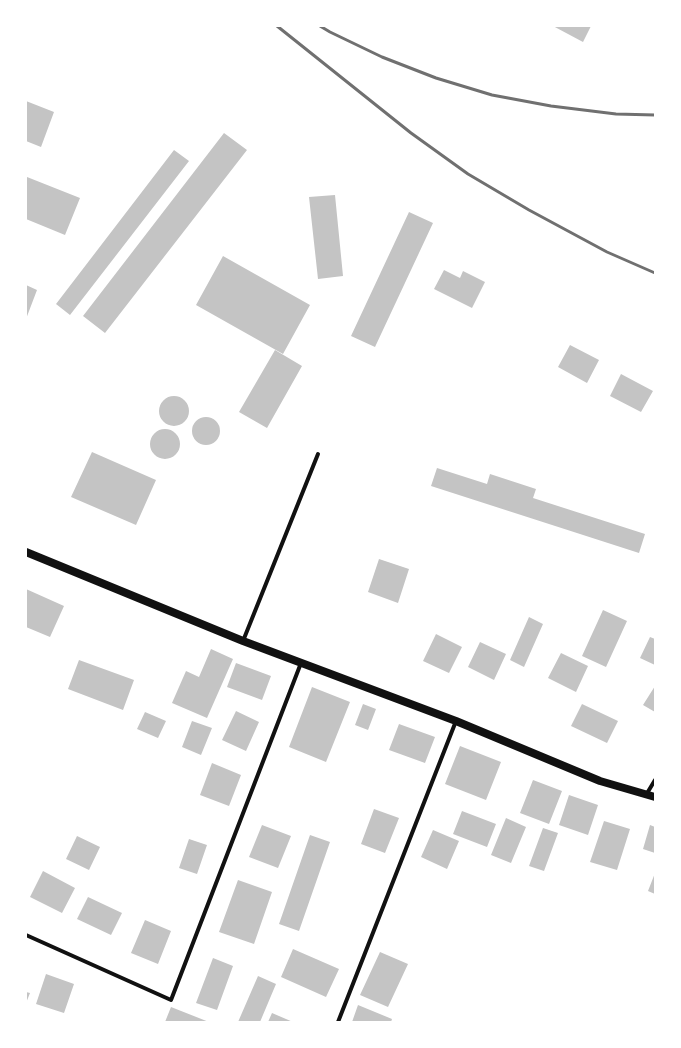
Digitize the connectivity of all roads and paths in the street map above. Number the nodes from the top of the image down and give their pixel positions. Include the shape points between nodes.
1 (318, 454) dead end
2 (26, 552) edge
3 (243, 641) junction
4 (301, 663) junction
5 (456, 722) junction
6 (655, 780) edge
7 (646, 795) junction
8 (655, 797) edge
9 (26, 935) edge
10 (338, 1022) edge

1 - 3 street
2 - 3 main road
3 - 4 main road
4 - 5 main road
4 - 9 street via 171,1000
5 - 7 main road via 600,781
5 - 10 street
6 - 7 street
7 - 8 main road

